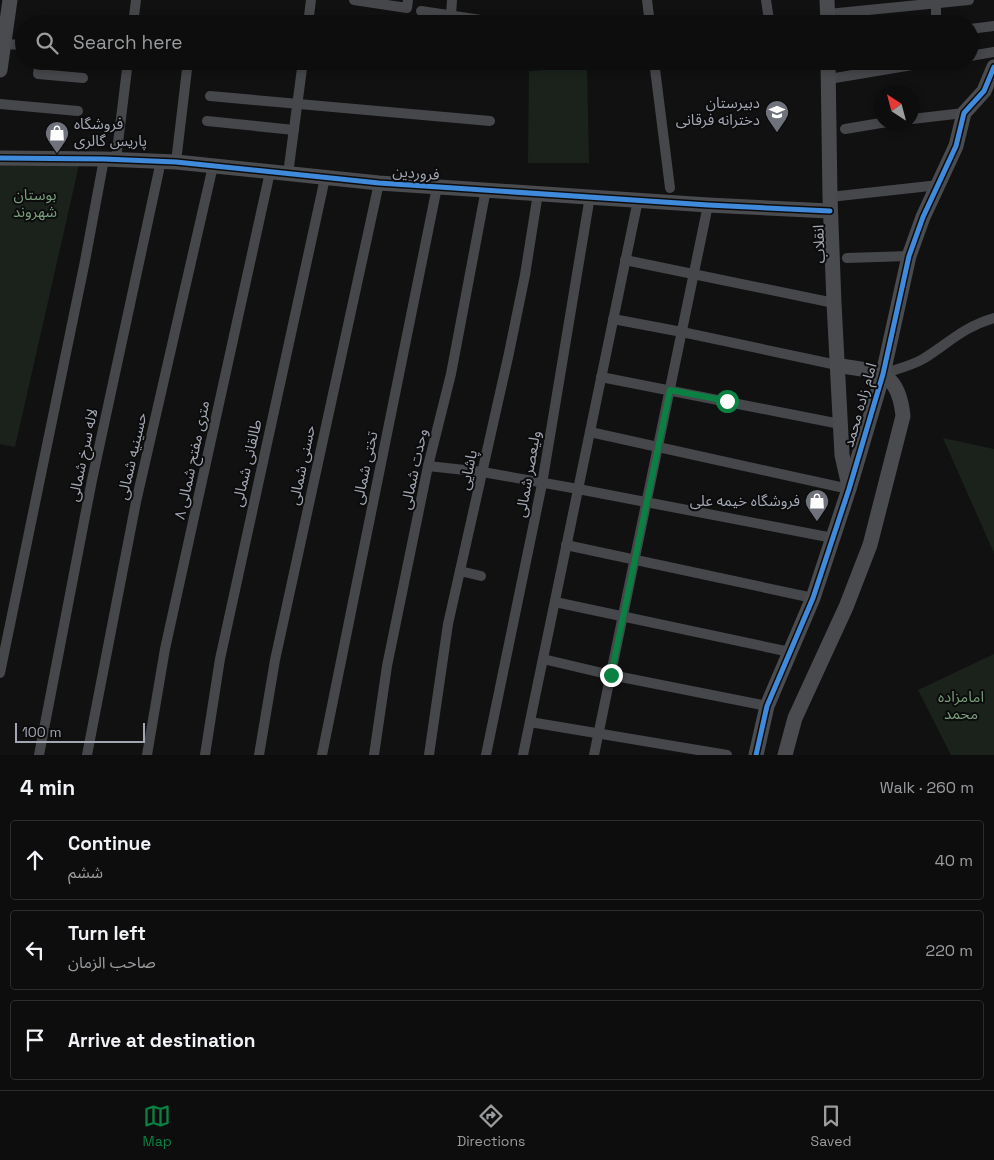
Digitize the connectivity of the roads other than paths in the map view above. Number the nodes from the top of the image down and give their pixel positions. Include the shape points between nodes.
1 (10, 0) edge
2 (136, 0) edge
3 (312, 0) edge
4 (354, 0) edge
5 (452, 0) edge
6 (647, 0) edge
7 (766, 0) edge
8 (969, 0) edge
9 (936, 3) junction
10 (408, 4) edge
11 (422, 11) dead end
12 (827, 13) edge
13 (134, 15) edge
14 (310, 15) edge
15 (451, 15) joint
16 (649, 15) edge
17 (768, 15) edge
18 (936, 15) edge
19 (994, 26) edge
20 (979, 28) edge
21 (3, 39) edge
22 (994, 52) edge
23 (979, 54) edge
24 (994, 67) edge
25 (0, 70) edge
26 (39, 70) edge
27 (126, 70) edge
28 (186, 70) edge
29 (302, 70) edge
30 (655, 70) edge
31 (828, 70) edge
32 (882, 70) edge
33 (83, 78) dead end
34 (829, 79) junction
35 (989, 90) edge
36 (210, 96) dead end
37 (0, 104) edge
38 (297, 104) junction
39 (78, 112) dead end
40 (964, 113) junction
41 (919, 118) edge
42 (207, 121) dead end
43 (490, 121) dead end
44 (874, 124) edge
45 (845, 128) dead end
46 (294, 130) junction
47 (0, 158) edge
48 (110, 159) junction
49 (169, 162) junction
50 (213, 166) junction
51 (270, 172) junction
52 (288, 174) junction
53 (325, 178) junction
54 (379, 183) junction
55 (939, 185) junction
56 (438, 187) junction
57 (670, 188) dead end
58 (486, 189) junction
59 (538, 193) junction
60 (590, 196) junction
61 (638, 200) junction
62 (830, 204) junction
63 (708, 205) junction
64 (909, 256) junction
65 (847, 258) dead end
66 (625, 260) junction
67 (694, 274) junction
68 (834, 303) junction
69 (994, 318) edge
70 (613, 319) junction
71 (682, 332) junction
72 (837, 365) junction
73 (883, 374) junction
74 (601, 377) junction
75 (670, 390) junction
76 (840, 424) junction
77 (590, 432) junction
78 (658, 447) junction
79 (428, 466) junction
80 (483, 472) junction
81 (542, 484) junction
82 (578, 489) junction
83 (849, 489) junction
84 (647, 502) junction
85 (833, 538) junction
86 (566, 545) junction
87 (635, 560) junction
88 (460, 571) junction
89 (481, 576) dead end
90 (813, 598) junction
91 (554, 602) junction
92 (623, 617) junction
93 (790, 652) junction
94 (543, 659) junction
95 (0, 674) edge
96 (611, 675) junction
97 (767, 706) junction
98 (530, 722) junction
99 (598, 734) junction
100 (39, 755) edge
101 (87, 755) edge
102 (147, 755) edge
103 (205, 755) edge
104 (260, 755) edge
105 (322, 755) edge
106 (374, 755) edge
107 (429, 755) edge
108 (486, 755) edge
109 (523, 755) edge
110 (594, 755) edge
111 (726, 755) edge
112 (756, 755) edge
113 (784, 755) edge

1 - 21 street
2 - 13 street
3 - 14 street
4 - 10 street
5 - 15 street
6 - 16 street
7 - 17 street
8 - 9 street
9 - 12 street
9 - 18 street
11 - 15 street
19 - 20 street
21 - 25 street
22 - 23 street
24 - 35 street, امام زاده محمد
26 - 33 street via 38,74
27 - 48 street
28 - 49 street, لاله سرخ شمالی
29 - 38 street
30 - 57 street
31 - 34 street, انقلاب
32 - 34 street
34 - 62 street, انقلاب
35 - 40 street, امام زاده محمد
36 - 38 street
37 - 39 street
38 - 43 street
38 - 46 street
40 - 41 street
40 - 55 street, امام زاده محمد via 956,146
42 - 46 street
44 - 45 street
46 - 52 street
47 - 48 street, فروردین
48 - 49 street, فروردین
48 - 95 street via 85,260
49 - 50 street, فروردین
49 - 100 street, لاله سرخ شمالی via 90,490
50 - 51 street, فروردین
50 - 101 street, حسینیه شمالی via 136,502
51 - 52 street, فروردین
51 - 102 street, ۸ متری مفتح شمالی via 165,649
52 - 53 street, فروردین
53 - 54 street, فروردین
53 - 103 street, طالقانی شمالی via 220,659
54 - 56 street, فروردین
54 - 104 street, حسنی شمالی via 274,660
55 - 62 street
55 - 64 street, امام زاده محمد
56 - 58 street, فروردین
56 - 105 street, تختی شمالی
58 - 59 street, فروردین
58 - 79 street, وحدت شمالی via 451,374
59 - 60 street, فروردین
59 - 80 street, پاشایی via 525,275
60 - 61 street, فروردین
60 - 81 street, ولیعصر شمالی
61 - 63 street, فروردین
61 - 66 street
62 - 63 street, فروردین
62 - 68 street, انقلاب
63 - 67 street
64 - 65 street
64 - 73 street, امام زاده محمد
66 - 67 street
66 - 70 street
67 - 68 street
67 - 71 street
68 - 72 street, انقلاب
69 - 73 street via 971,327 922,359
70 - 71 street
70 - 74 street
71 - 72 street
71 - 75 street
72 - 73 street
72 - 76 street, انقلاب
73 - 83 street, امام زاده محمد
73 - 113 street, امام زاده محمد via 896,388 903,416 870,545 846,608 795,718
74 - 75 street
74 - 77 street
75 - 76 street
75 - 78 street
76 - 83 street, انقلاب
77 - 78 street
77 - 82 street
78 - 83 street
78 - 84 street
79 - 80 street
79 - 106 street, وحدت شمالی via 387,666
80 - 81 street
80 - 88 street, پاشایی
81 - 82 street
81 - 108 street, ولیعصر شمالی
82 - 84 street
82 - 86 street
83 - 85 street, امام زاده محمد
84 - 85 street
84 - 87 street
85 - 90 street, امام زاده محمد
86 - 87 street
86 - 91 street
87 - 90 street
87 - 92 street
88 - 89 street
88 - 107 street, پاشایی via 448,624
90 - 93 street, امام زاده محمد
91 - 92 street
91 - 94 street
92 - 93 street
92 - 96 street
93 - 97 street, امام زاده محمد
94 - 96 street
94 - 98 street
96 - 97 street
96 - 99 street
97 - 112 street, امام زاده محمد
98 - 99 street
98 - 109 street
99 - 110 street
99 - 111 street

